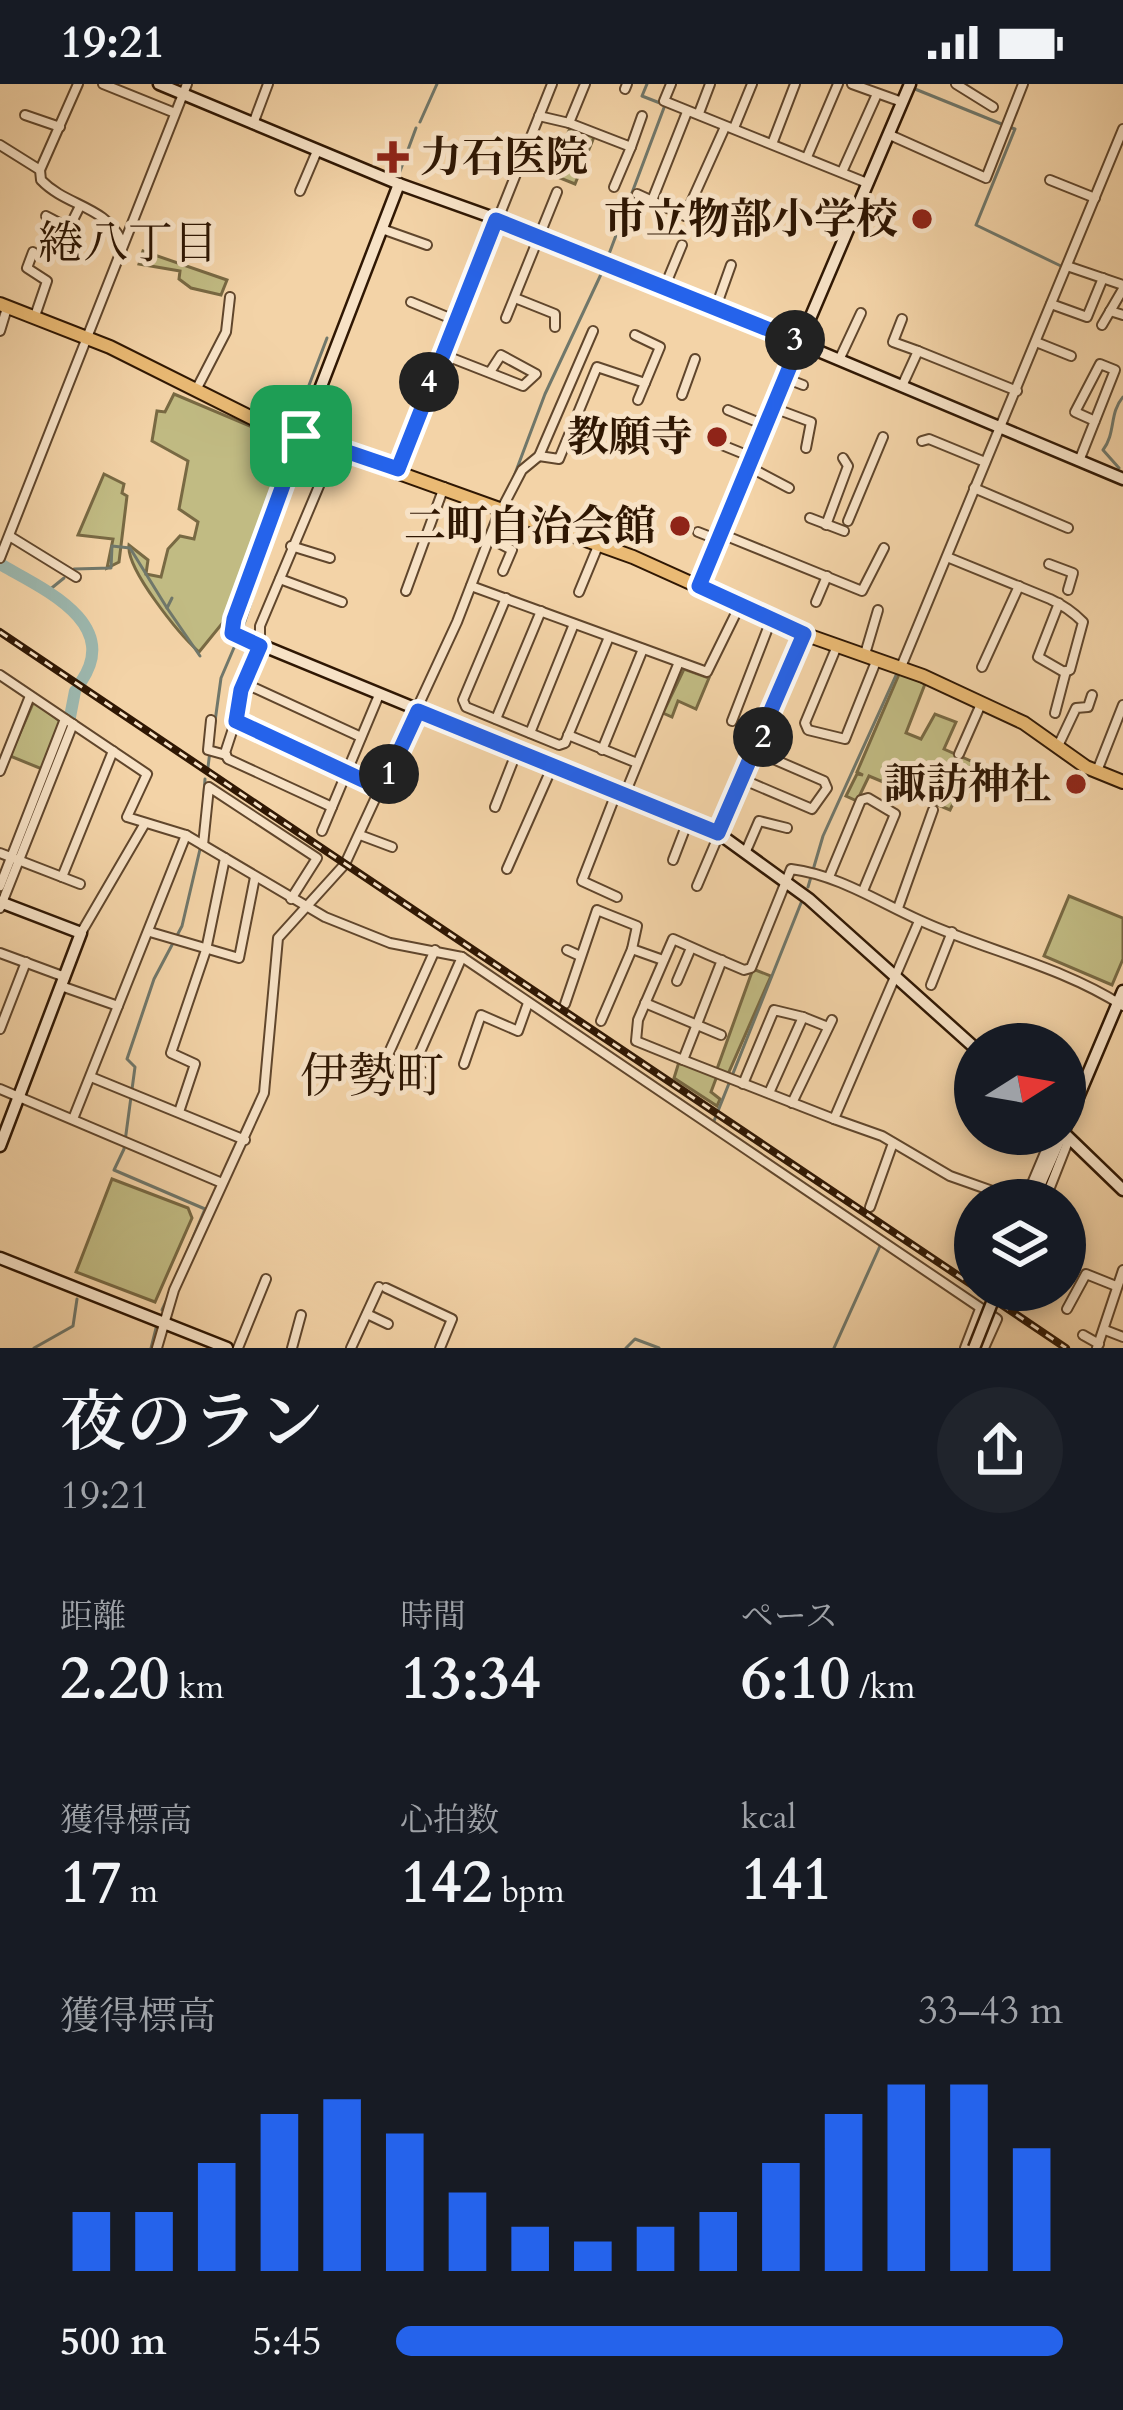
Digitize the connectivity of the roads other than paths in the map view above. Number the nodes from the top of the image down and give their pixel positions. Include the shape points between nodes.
1 (78, 84) edge
2 (103, 84) edge
3 (159, 84) edge
4 (268, 84) edge
5 (552, 84) edge
6 (585, 84) edge
7 (671, 84) edge
8 (710, 84) edge
9 (752, 84) edge
10 (795, 84) edge
11 (838, 84) edge
12 (852, 84) edge
13 (910, 84) edge
14 (956, 84) edge
15 (1023, 84) edge
16 (972, 88) edge
17 (185, 89) edge
18 (877, 94) junction
19 (903, 102) junction
20 (993, 107) dead end
21 (175, 112) junction
22 (687, 112) junction
23 (698, 113) junction
24 (25, 115) dead end
25 (538, 116) junction
26 (643, 116) dead end
27 (568, 123) junction
28 (253, 124) junction
29 (59, 127) junction
30 (729, 127) junction
31 (1123, 129) edge
32 (890, 135) junction
33 (772, 144) junction
34 (0, 146) edge
35 (631, 147) junction
36 (317, 151) junction
37 (807, 157) junction
38 (40, 170) junction
39 (842, 172) junction
40 (1050, 180) dead end
41 (399, 184) junction
42 (868, 184) junction
43 (614, 187) dead end
44 (300, 190) dead end
45 (557, 192) dead end
46 (637, 194) dead end
47 (1095, 198) junction
48 (651, 202) junction
49 (80, 206) junction
50 (46, 216) dead end
51 (496, 220) junction
52 (381, 228) junction
53 (540, 235) junction
54 (122, 241) junction
55 (427, 245) dead end
56 (682, 245) dead end
57 (33, 253) dead end
58 (731, 265) dead end
59 (1067, 266) junction
60 (1102, 278) junction
61 (665, 286) junction
62 (1123, 287) edge
63 (230, 297) dead end
64 (514, 298) junction
65 (411, 302) dead end
66 (1052, 304) junction
67 (4, 305) edge
68 (716, 307) junction
69 (1111, 311) junction
70 (861, 313) dead end
71 (1123, 315) edge
72 (34, 316) junction
73 (506, 318) dead end
74 (902, 319) dead end
75 (457, 320) junction
76 (1102, 325) dead end
77 (555, 326) dead end
78 (0, 331) edge
79 (593, 332) dead end
80 (634, 335) dead end
81 (90, 338) junction
82 (800, 342) junction
83 (1036, 342) junction
84 (918, 351) junction
85 (444, 355) junction
86 (1071, 356) dead end
87 (695, 359) dead end
88 (839, 360) junction
89 (490, 372) junction
90 (784, 377) junction
91 (645, 382) junction
92 (803, 385) dead end
93 (901, 387) junction
94 (1015, 390) junction
95 (196, 391) junction
96 (682, 395) dead end
97 (638, 400) dead end
98 (770, 406) junction
99 (728, 410) dead end
100 (554, 417) junction
101 (1095, 421) junction
102 (572, 424) junction
103 (762, 428) junction
104 (999, 430) junction
105 (301, 436) junction
106 (883, 436) dead end
107 (922, 441) dead end
108 (722, 445) dead end
109 (335, 448) junction
110 (806, 448) dead end
111 (538, 456) junction
112 (843, 458) dead end
113 (1079, 461) junction
114 (985, 462) junction
115 (753, 463) junction
116 (398, 469) junction
117 (1121, 478) edge
118 (445, 485) junction
119 (789, 488) dead end
120 (974, 488) junction
121 (500, 510) junction
122 (810, 518) dead end
123 (826, 524) junction
124 (1068, 528) dead end
125 (698, 532) dead end
126 (10, 538) junction
127 (489, 538) junction
128 (723, 538) junction
129 (599, 544) junction
130 (291, 546) junction
131 (884, 548) dead end
132 (947, 557) junction
133 (0, 558) edge
134 (330, 558) dead end
135 (1049, 564) dead end
136 (503, 571) dead end
137 (826, 576) junction
138 (76, 577) dead end
139 (280, 579) junction
140 (471, 586) junction
141 (699, 586) junction
142 (1019, 586) junction
143 (1068, 590) dead end
144 (406, 591) dead end
145 (596, 594) dead end
146 (506, 598) junction
147 (342, 602) dead end
148 (816, 602) dead end
149 (1059, 603) junction
150 (740, 605) junction
151 (878, 610) dead end
152 (541, 611) junction
153 (771, 620) junction
154 (574, 624) junction
155 (804, 634) junction
156 (609, 637) junction
157 (260, 646) junction
158 (837, 646) junction
159 (643, 649) junction
160 (871, 657) junction
161 (679, 662) junction
162 (901, 667) junction
163 (982, 668) dead end
164 (1066, 671) junction
165 (0, 675) edge
166 (244, 682) junction
167 (379, 695) junction
168 (1091, 695) dead end
169 (30, 696) junction
170 (981, 703) junction
171 (1122, 708) edge
172 (418, 711) junction
173 (1055, 713) dead end
174 (496, 719) junction
175 (211, 720) dead end
176 (236, 721) junction
177 (69, 722) junction
178 (732, 722) dead end
179 (530, 733) junction
180 (568, 735) junction
181 (361, 737) junction
182 (1058, 747) junction
183 (602, 749) junction
184 (113, 751) junction
185 (517, 751) junction
186 (757, 752) junction
187 (959, 754) dead end
188 (226, 755) junction
189 (638, 763) junction
190 (553, 765) junction
191 (0, 771) edge
192 (346, 772) junction
193 (1097, 772) junction
194 (744, 781) junction
195 (1123, 782) edge
196 (382, 789) junction
197 (621, 792) junction
198 (332, 807) junction
199 (495, 807) dead end
200 (933, 810) dead end
201 (688, 820) junction
202 (143, 825) junction
203 (787, 828) dead end
204 (322, 831) dead end
205 (718, 833) junction
206 (186, 835) junction
207 (360, 835) junction
208 (203, 845) junction
209 (392, 848) dead end
210 (746, 851) junction
211 (0, 853) edge
212 (225, 858) junction
213 (15, 859) junction
214 (673, 860) dead end
215 (507, 869) dead end
216 (62, 877) junction
217 (255, 877) junction
218 (829, 877) junction
219 (784, 879) junction
220 (80, 884) dead end
221 (0, 886) edge
222 (697, 886) dead end
223 (863, 891) junction
224 (617, 897) dead end
225 (290, 898) junction
226 (1, 904) edge
227 (898, 908) junction
228 (308, 909) junction
229 (919, 921) junction
230 (150, 932) junction
231 (952, 932) junction
232 (81, 933) junction
233 (692, 948) junction
234 (206, 950) junction
235 (435, 950) junction
236 (567, 950) dead end
237 (632, 950) junction
238 (0, 952) edge
239 (578, 955) junction
240 (462, 957) junction
241 (663, 960) junction
242 (722, 960) junction
243 (26, 962) junction
244 (896, 978) junction
245 (676, 981) dead end
246 (63, 982) junction
247 (931, 986) dead end
248 (1121, 1000) edge
249 (528, 1003) junction
250 (645, 1003) junction
251 (566, 1004) dead end
252 (118, 1006) junction
253 (803, 1017) junction
254 (602, 1021) dead end
255 (697, 1025) junction
256 (0, 1029) edge
257 (954, 1029) edge
258 (721, 1035) dead end
259 (683, 1060) junction
260 (464, 1064) dead end
261 (413, 1068) junction
262 (432, 1076) dead end
263 (92, 1078) junction
264 (1086, 1079) edge
265 (743, 1084) junction
266 (0, 1089) edge
267 (770, 1093) junction
268 (19, 1096) junction
269 (793, 1102) junction
270 (179, 1112) junction
271 (73, 1119) junction
272 (834, 1119) junction
273 (245, 1140) junction
274 (893, 1143) junction
275 (0, 1146) edge
276 (1086, 1155) edge
277 (957, 1179) edge
278 (221, 1183) junction
279 (1123, 1190) edge
280 (870, 1208) dead end
281 (0, 1258) edge
282 (1123, 1270) edge
283 (1086, 1274) edge
284 (266, 1279) dead end
285 (1116, 1286) junction
286 (954, 1291) edge
287 (979, 1311) edge
288 (983, 1311) edge
289 (989, 1311) edge
290 (367, 1314) junction
291 (301, 1315) dead end
292 (163, 1321) junction
293 (388, 1324) dead end
294 (1105, 1330) junction
295 (1083, 1335) dead end
296 (1123, 1337) edge
297 (1098, 1346) edge
298 (158, 1348) edge
299 (227, 1348) edge
300 (238, 1348) edge
301 (292, 1348) edge
302 (351, 1348) edge
303 (440, 1348) edge
304 (965, 1348) edge
305 (974, 1348) edge
306 (984, 1348) edge

1 - 29 street
2 - 21 street
3 - 17 street
4 - 28 street
5 - 25 street
6 - 27 street
7 - 22 street via 664,101
8 - 23 street
9 - 30 street
10 - 33 street
11 - 37 street
12 - 18 street
13 - 19 street
14 - 16 street
15 - 32 street via 986,178
16 - 20 street
17 - 21 street
17 - 28 street
18 - 19 street
18 - 39 street
19 - 32 street
21 - 54 street
22 - 23 street
22 - 48 street
23 - 30 street
24 - 29 street
25 - 27 street
25 - 51 street
26 - 35 street
27 - 35 street
28 - 36 street
29 - 38 street
30 - 33 street
30 - 48 street via 685,215
31 - 47 street
32 - 42 street
33 - 37 street
34 - 38 street
35 - 43 street
36 - 41 street
36 - 44 street
37 - 39 street
38 - 49 street via 43,183
39 - 42 street
40 - 47 street
41 - 51 street
41 - 52 street
42 - 82 street
45 - 53 street
46 - 48 street
47 - 59 street
49 - 50 street via 69,228
49 - 54 street via 111,222
51 - 53 street
51 - 75 street
52 - 55 street
52 - 105 street
53 - 61 street
53 - 64 street
54 - 81 street
56 - 61 street
57 - 72 street via 27,268 47,281
58 - 68 street
59 - 60 street
59 - 66 street
60 - 62 street
60 - 66 street via 1087,317
61 - 68 street
62 - 69 street
63 - 95 street via 226,332
64 - 73 street
64 - 77 street via 555,314
65 - 75 street
66 - 83 street
67 - 72 main road
67 - 78 street
68 - 82 street
69 - 71 street
69 - 76 street
70 - 88 street
72 - 81 main road
74 - 84 street via 893,342
75 - 85 street
79 - 100 street
80 - 91 street via 660,346
81 - 95 main road
81 - 126 street
82 - 88 street
82 - 90 street
83 - 86 street
83 - 94 street
84 - 93 street
84 - 94 street
85 - 89 street
85 - 116 street
87 - 96 street
88 - 93 street
89 - 89 street via 523,386 536,374 501,355
90 - 92 street
90 - 98 street
91 - 97 street
91 - 102 street via 597,368
93 - 104 street
94 - 104 street
95 - 105 main road
98 - 103 street
98 - 110 street via 811,422
99 - 103 street
100 - 102 street
100 - 111 street
101 - 101 street via 1114,370 1100,364 1075,412
101 - 113 street
102 - 111 street via 559,459
103 - 115 street
104 - 113 street
104 - 114 street
105 - 109 main road
105 - 157 street via 234,619 232,633
106 - 123 street via 846,526
107 - 114 street
108 - 115 street
109 - 116 main road
109 - 130 street
111 - 121 street
112 - 123 street via 848,466
113 - 117 street
114 - 120 street
115 - 119 street
115 - 128 street
116 - 118 main road
118 - 121 main road
118 - 144 street
120 - 124 street
120 - 132 street
121 - 127 street
121 - 129 main road
122 - 123 street
125 - 128 street
126 - 133 street
126 - 138 street
127 - 136 street via 512,550
127 - 140 street
128 - 137 street
128 - 141 street
129 - 141 main road
129 - 145 street via 580,590
130 - 134 street
130 - 139 street
131 - 137 street via 862,591
132 - 142 street
132 - 162 street
135 - 143 street via 1073,573
137 - 148 street
139 - 147 street
139 - 157 street
140 - 146 street
140 - 172 street
141 - 150 main road
142 - 149 street
142 - 163 street
146 - 152 street
146 - 174 street via 464,700
149 - 164 street via 1085,629
149 - 164 street via 1038,657
150 - 153 main road
150 - 161 street via 712,670
151 - 160 street
152 - 154 street
152 - 174 street
153 - 155 main road
153 - 178 street
154 - 156 street
154 - 179 street
155 - 158 main road
155 - 186 street
156 - 159 street
156 - 180 street
157 - 166 street
157 - 167 street
158 - 160 main road
158 - 160 street via 805,723 840,741
159 - 161 street
159 - 183 street
160 - 162 main road
161 - 189 street
162 - 170 main road
164 - 173 street
165 - 169 street
166 - 176 street
166 - 181 street
167 - 172 street
167 - 181 street
168 - 182 street
169 - 177 street
169 - 191 street
170 - 182 main road
170 - 187 street
171 - 193 street
172 - 185 street
172 - 196 street
174 - 179 street
175 - 188 street via 210,751
176 - 188 street
176 - 192 street
177 - 184 street
177 - 213 street
179 - 180 street via 559,745
180 - 183 street
181 - 192 street
182 - 193 main road
183 - 189 street
184 - 202 street via 147,774 127,817
184 - 216 street
185 - 190 street
185 - 199 street
186 - 194 street
186 - 194 street via 827,788 812,809
188 - 198 street
189 - 197 street
190 - 197 street
190 - 215 street
192 - 196 street
192 - 198 street
193 - 195 main road
194 - 205 street
196 - 207 street
197 - 201 street
197 - 224 street via 582,881
198 - 204 street
200 - 227 street
201 - 205 street
201 - 214 street
202 - 206 street
202 - 232 street
203 - 210 street via 759,821
205 - 210 street
205 - 222 street
206 - 208 street
206 - 230 street
207 - 209 street
207 - 228 street
208 - 212 street
208 - 225 street via 209,787 316,858
210 - 219 street
211 - 213 street
212 - 217 street
212 - 234 street
213 - 216 street
213 - 221 street
213 - 226 street
216 - 220 street
217 - 225 street
217 - 234 street via 239,958
218 - 219 street via 791,868
218 - 223 street
218 - 223 street via 868,798 895,814
219 - 242 street via 751,968
219 - 244 street
223 - 227 street
225 - 228 street
226 - 232 street
227 - 229 street
228 - 235 street via 390,943
228 - 273 street via 278,938 271,1059
229 - 231 street
229 - 244 street
230 - 234 street
230 - 252 street
231 - 247 street
231 - 248 street
232 - 246 street
233 - 241 street via 673,939
233 - 242 street
233 - 245 street
234 - 270 street via 171,1053 196,1064
235 - 240 street
235 - 261 street via 387,1057
236 - 239 street
237 - 239 street via 637,926 592,908
237 - 241 street
237 - 254 street
238 - 243 street
239 - 251 street
240 - 249 street
240 - 261 street
241 - 250 street
242 - 255 street
243 - 246 street
243 - 256 street
244 - 257 street
244 - 272 street
246 - 252 street
246 - 268 street
248 - 264 street
249 - 260 street via 518,1031 482,1015
249 - 286 street
250 - 255 street
250 - 259 street via 636,1041
252 - 263 street
253 - 265 street via 774,1010
253 - 267 street
253 - 269 street via 830,1024
255 - 258 street
255 - 259 street
259 - 265 street
261 - 262 street
263 - 270 street
263 - 271 street
265 - 267 street
266 - 268 street
267 - 269 street
268 - 271 street
268 - 275 street
269 - 272 street
270 - 273 street
271 - 278 street
272 - 274 street
273 - 278 street
274 - 277 street
274 - 280 street
276 - 279 street
278 - 292 street
281 - 292 street
282 - 285 street
283 - 285 street
284 - 300 street
285 - 294 street
287 - 304 street
288 - 306 street via 997,1319
289 - 305 street, bridge
290 - 293 street
290 - 302 street
290 - 303 street via 382,1288 452,1319
291 - 301 street
292 - 298 street
292 - 299 street
294 - 296 street
294 - 297 street
295 - 297 street

